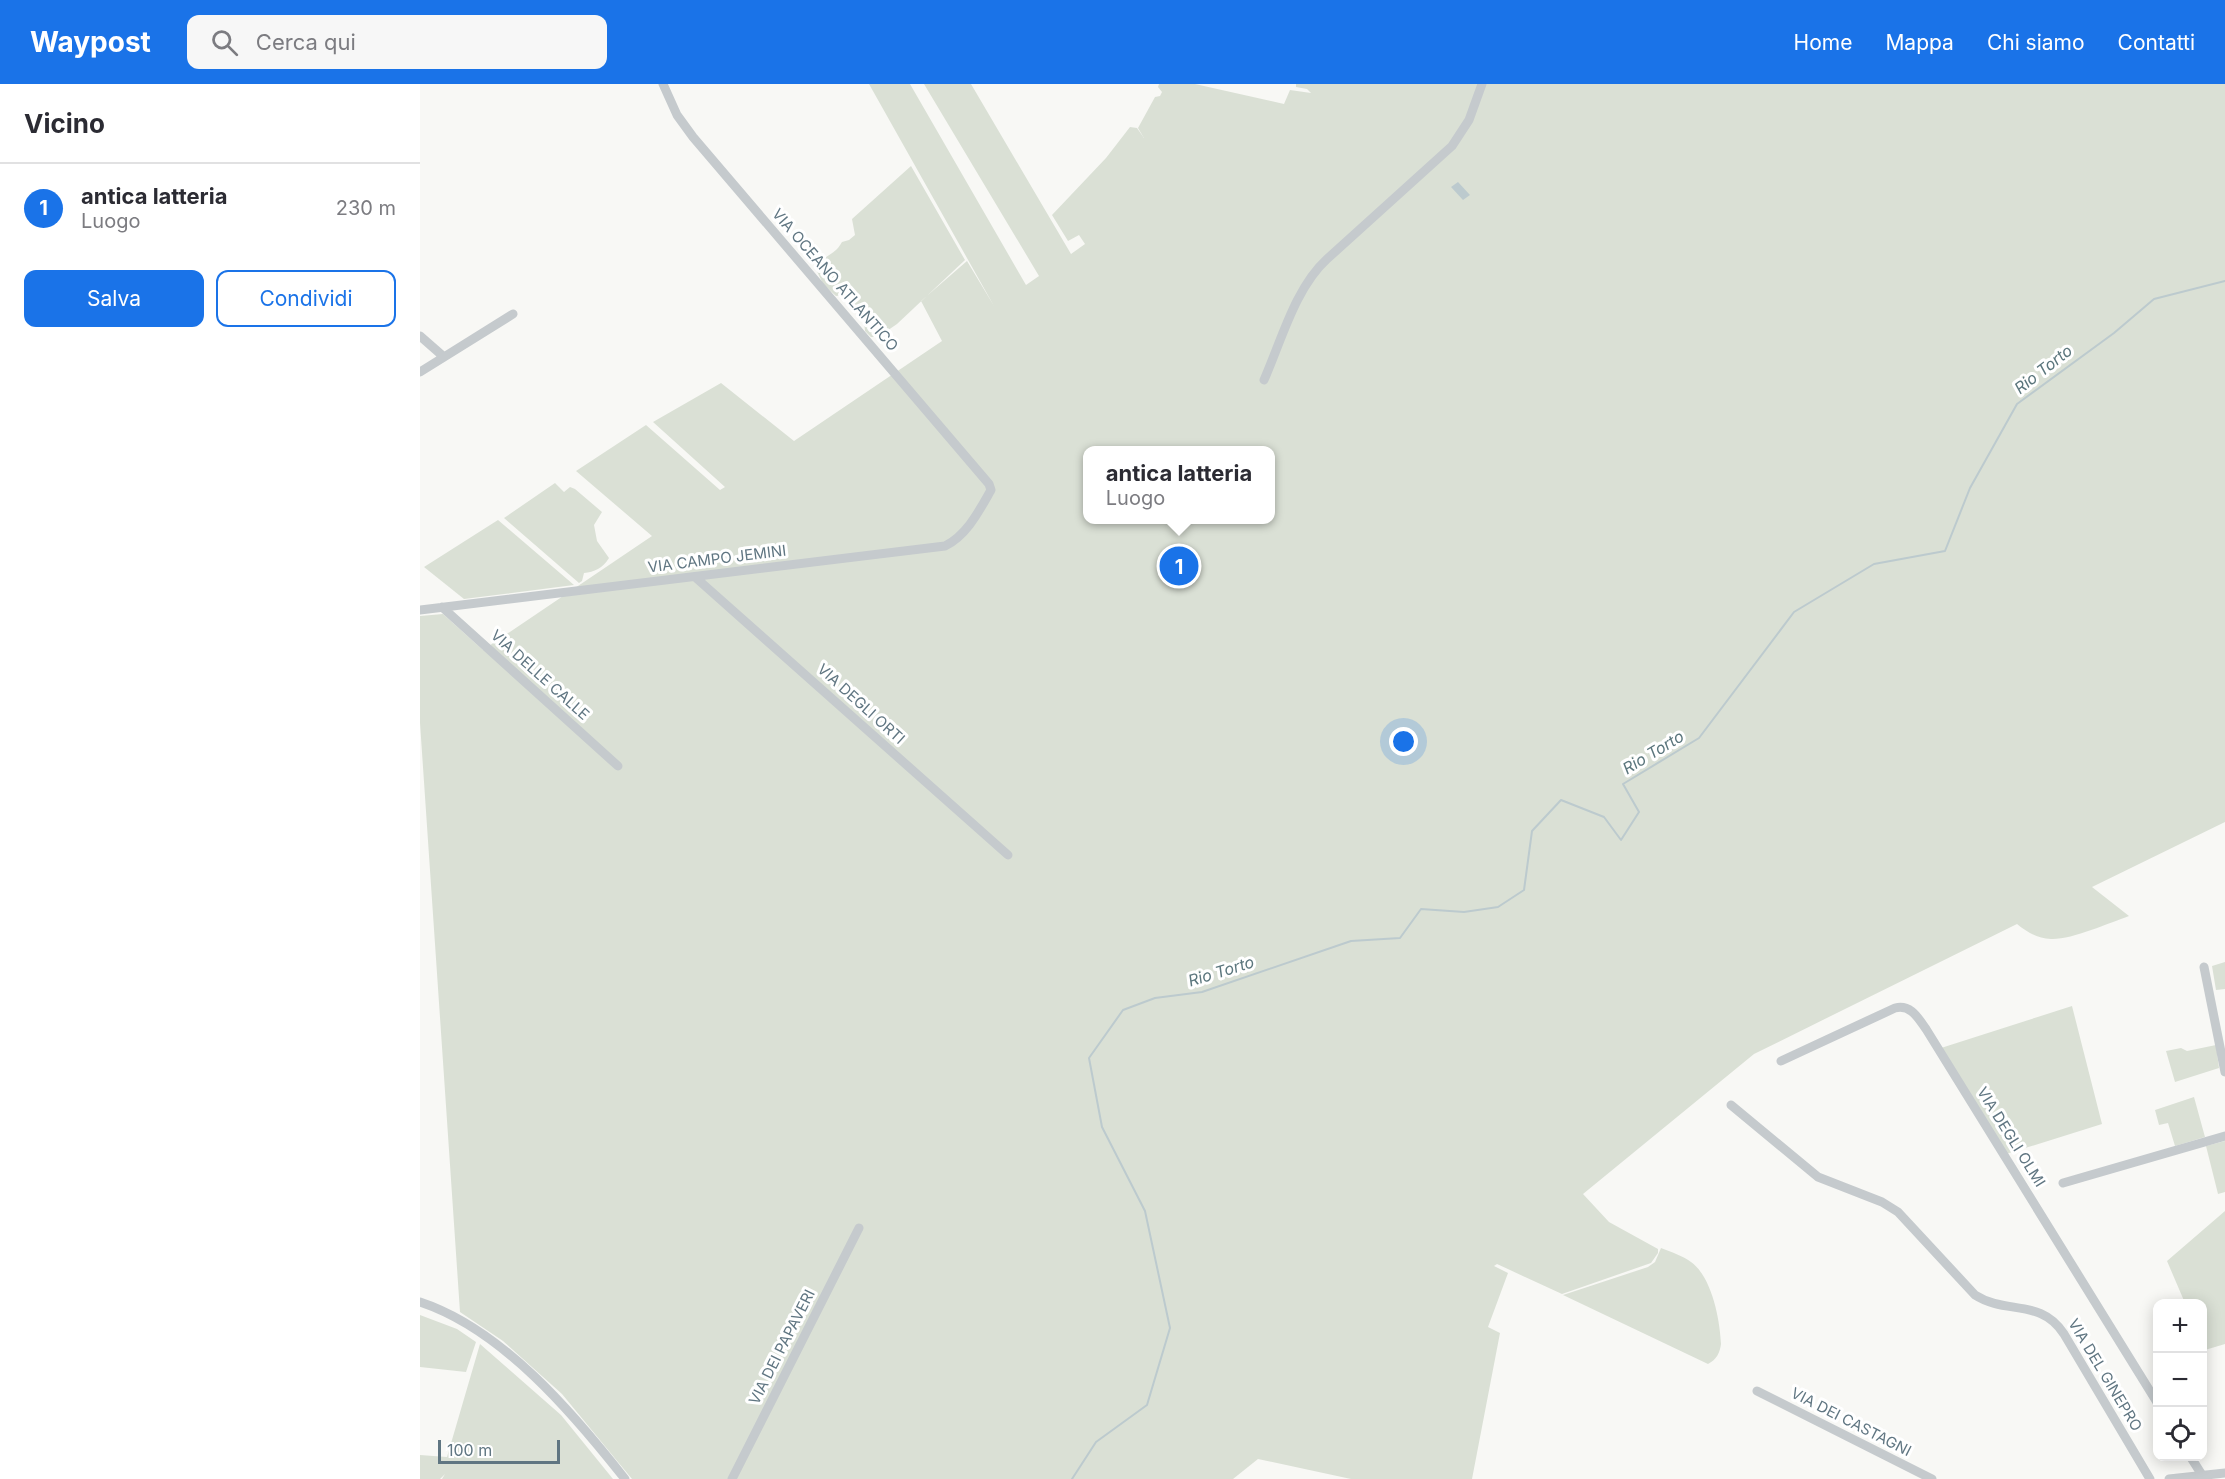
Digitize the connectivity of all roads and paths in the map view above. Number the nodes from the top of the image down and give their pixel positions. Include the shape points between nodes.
1 (663, 84) edge
2 (1482, 84) edge
3 (513, 314) dead end
4 (420, 336) edge
5 (444, 357) junction
6 (420, 372) edge
7 (1264, 380) dead end
8 (992, 490) joint
9 (694, 577) junction
10 (442, 607) junction
11 (420, 609) edge
12 (618, 766) dead end
13 (1008, 855) dead end
14 (2204, 967) dead end
15 (1780, 1062) dead end
16 (2225, 1072) edge
17 (1731, 1105) dead end
18 (2225, 1136) edge
19 (2063, 1183) dead end
20 (859, 1228) dead end
21 (420, 1302) edge
22 (1757, 1391) dead end
23 (2153, 1398) edge
24 (2193, 1461) edge
25 (2225, 1473) edge
26 (2202, 1474) junction
27 (625, 1479) edge
28 (732, 1479) edge
29 (1932, 1479) edge
30 (2150, 1479) edge
31 (2169, 1479) edge

1 - 8 street, VIA OCEANO ATLANTICO via 677,115 693,137
2 - 7 street via 1469,120 1452,146 1312,276
3 - 5 street
4 - 5 street
5 - 6 street
8 - 9 street, VIA CAMPO JEMINI via 971,523 945,546
9 - 10 street, VIA CAMPO JEMINI
9 - 13 street, VIA DEGLI ORTI
10 - 11 street, VIA CAMPO JEMINI
10 - 12 street, VIA DELLE CALLE
14 - 16 street
15 - 23 street, VIA DEGLI OLMI via 1895,1008 1903,1006 1912,1011
17 - 30 street, VIA DEL GINEPRO via 1818,1177 1898,1212 1975,1295 1990,1303 2038,1311 2051,1318
18 - 19 street
20 - 28 street, VIA DEI PAPAVERI
21 - 27 street via 467,1323 512,1358 570,1413
22 - 29 street, VIA DEI CASTAGNI
24 - 26 street
25 - 26 street
26 - 31 street

